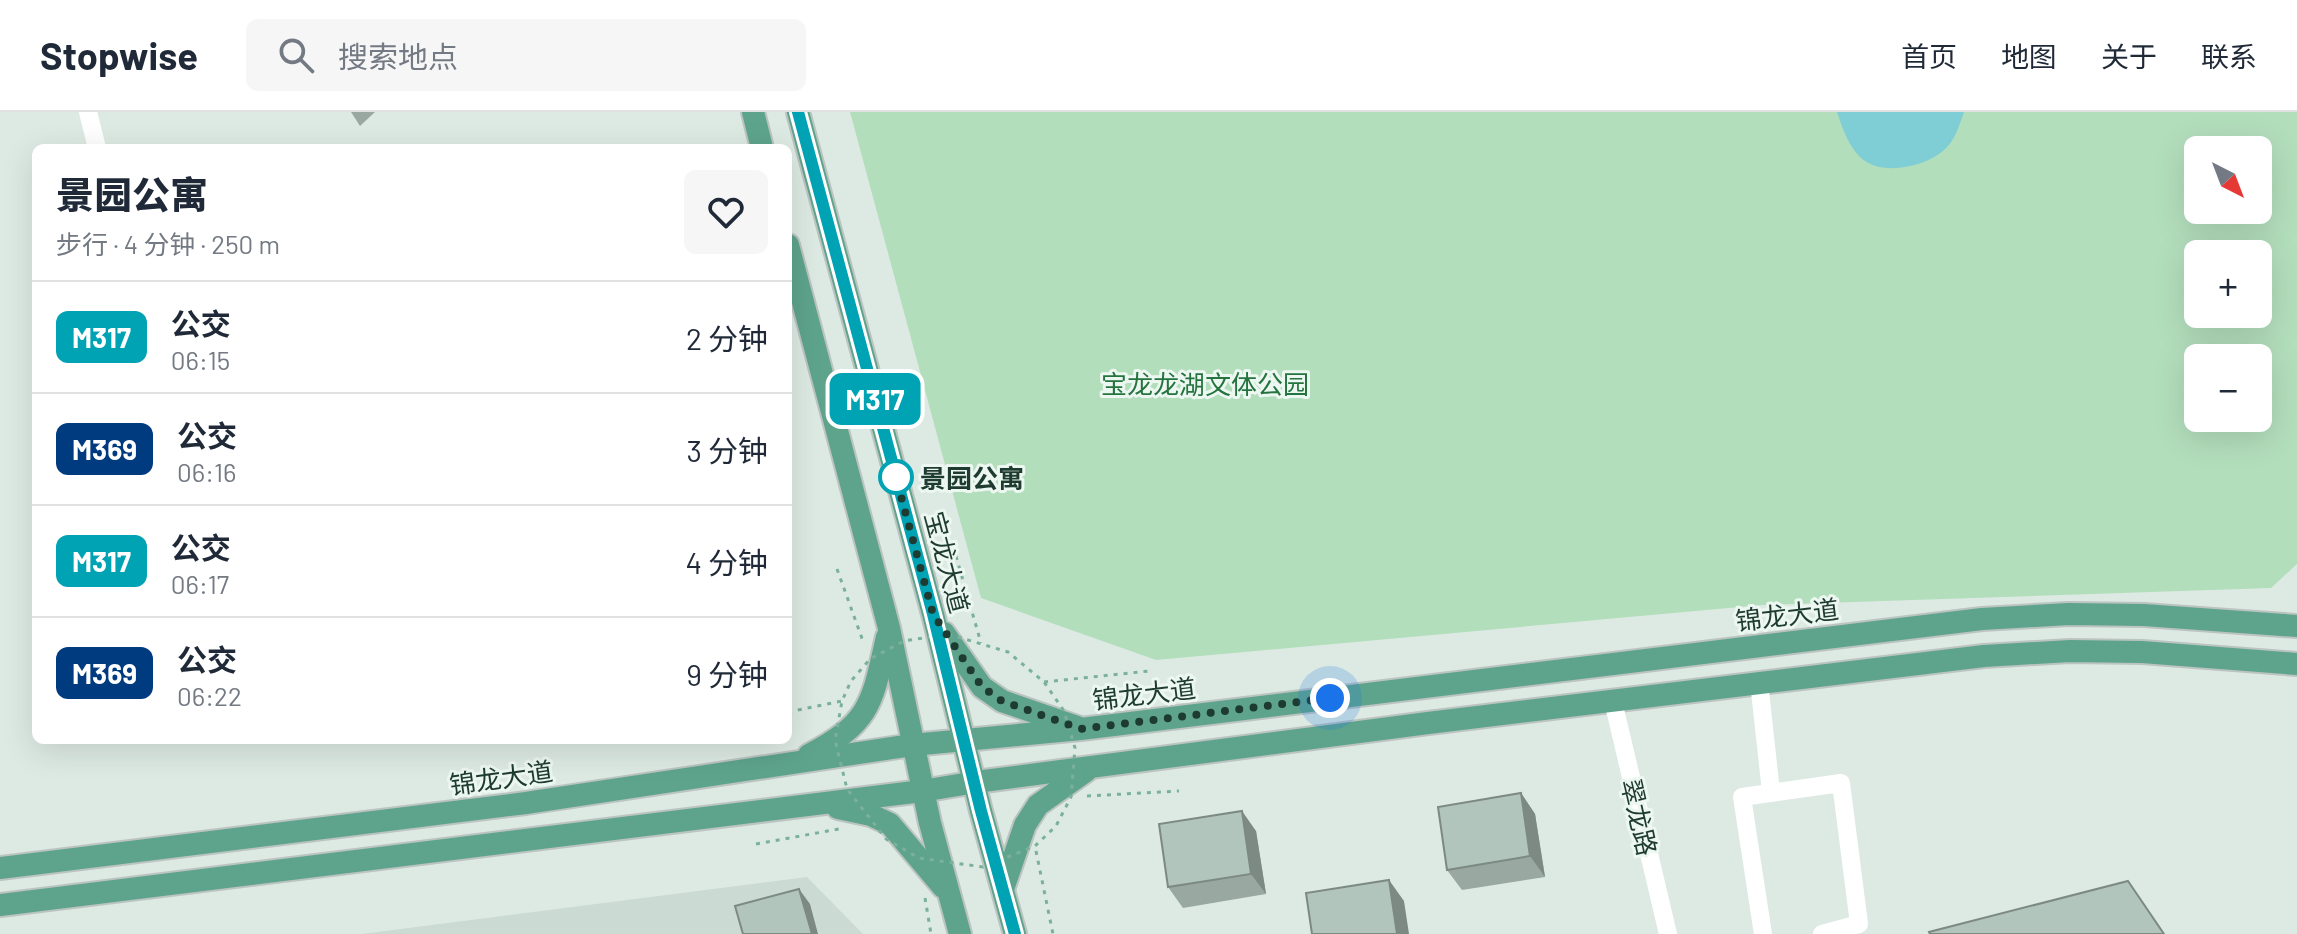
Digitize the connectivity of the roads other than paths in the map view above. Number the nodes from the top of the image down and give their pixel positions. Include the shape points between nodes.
1 (88, 112) edge
2 (753, 112) edge
3 (798, 112) edge
4 (96, 144) edge
5 (761, 144) edge
6 (792, 260) edge
7 (933, 614) junction
8 (2297, 626) edge
9 (889, 628) junction
10 (2297, 664) edge
11 (1759, 682) junction
12 (1613, 701) junction
13 (1081, 729) junction
14 (964, 739) junction
15 (912, 745) junction
16 (797, 762) junction
17 (1092, 767) junction
18 (976, 782) junction
19 (922, 791) junction
20 (1771, 792) junction
21 (813, 804) junction
22 (0, 868) edge
23 (1003, 889) junction
24 (950, 896) junction
25 (0, 905) edge
26 (960, 934) edge
27 (1015, 934) edge
28 (1668, 934) edge
29 (1763, 934) edge
30 (1822, 934) edge

1 - 4 street
2 - 5 main road
3 - 7 main road, 宝龙大道
6 - 9 main road
7 - 13 main road via 982,687 1002,701
7 - 14 main road, 宝龙大道
8 - 13 main road, 锦龙大道 via 2144,615 1982,619
9 - 15 main road
9 - 16 main road via 865,711 852,729
10 - 11 main road via 2070,651
11 - 12 main road
11 - 20 street
12 - 17 main road
12 - 28 street, 翠龙路
13 - 14 main road, 锦龙大道
14 - 15 main road, 锦龙大道
14 - 18 main road, 宝龙大道
15 - 16 main road, 锦龙大道
15 - 19 main road
16 - 22 main road, 锦龙大道 via 526,803
17 - 18 main road
17 - 23 main road via 1038,805 1025,825
18 - 19 main road
18 - 23 main road, 宝龙大道
19 - 21 main road
19 - 24 main road
20 - 29 street via 1742,797
20 - 30 street via 1841,783 1859,924
21 - 24 main road via 890,824
21 - 25 main road
23 - 27 main road, 宝龙大道
24 - 26 main road

